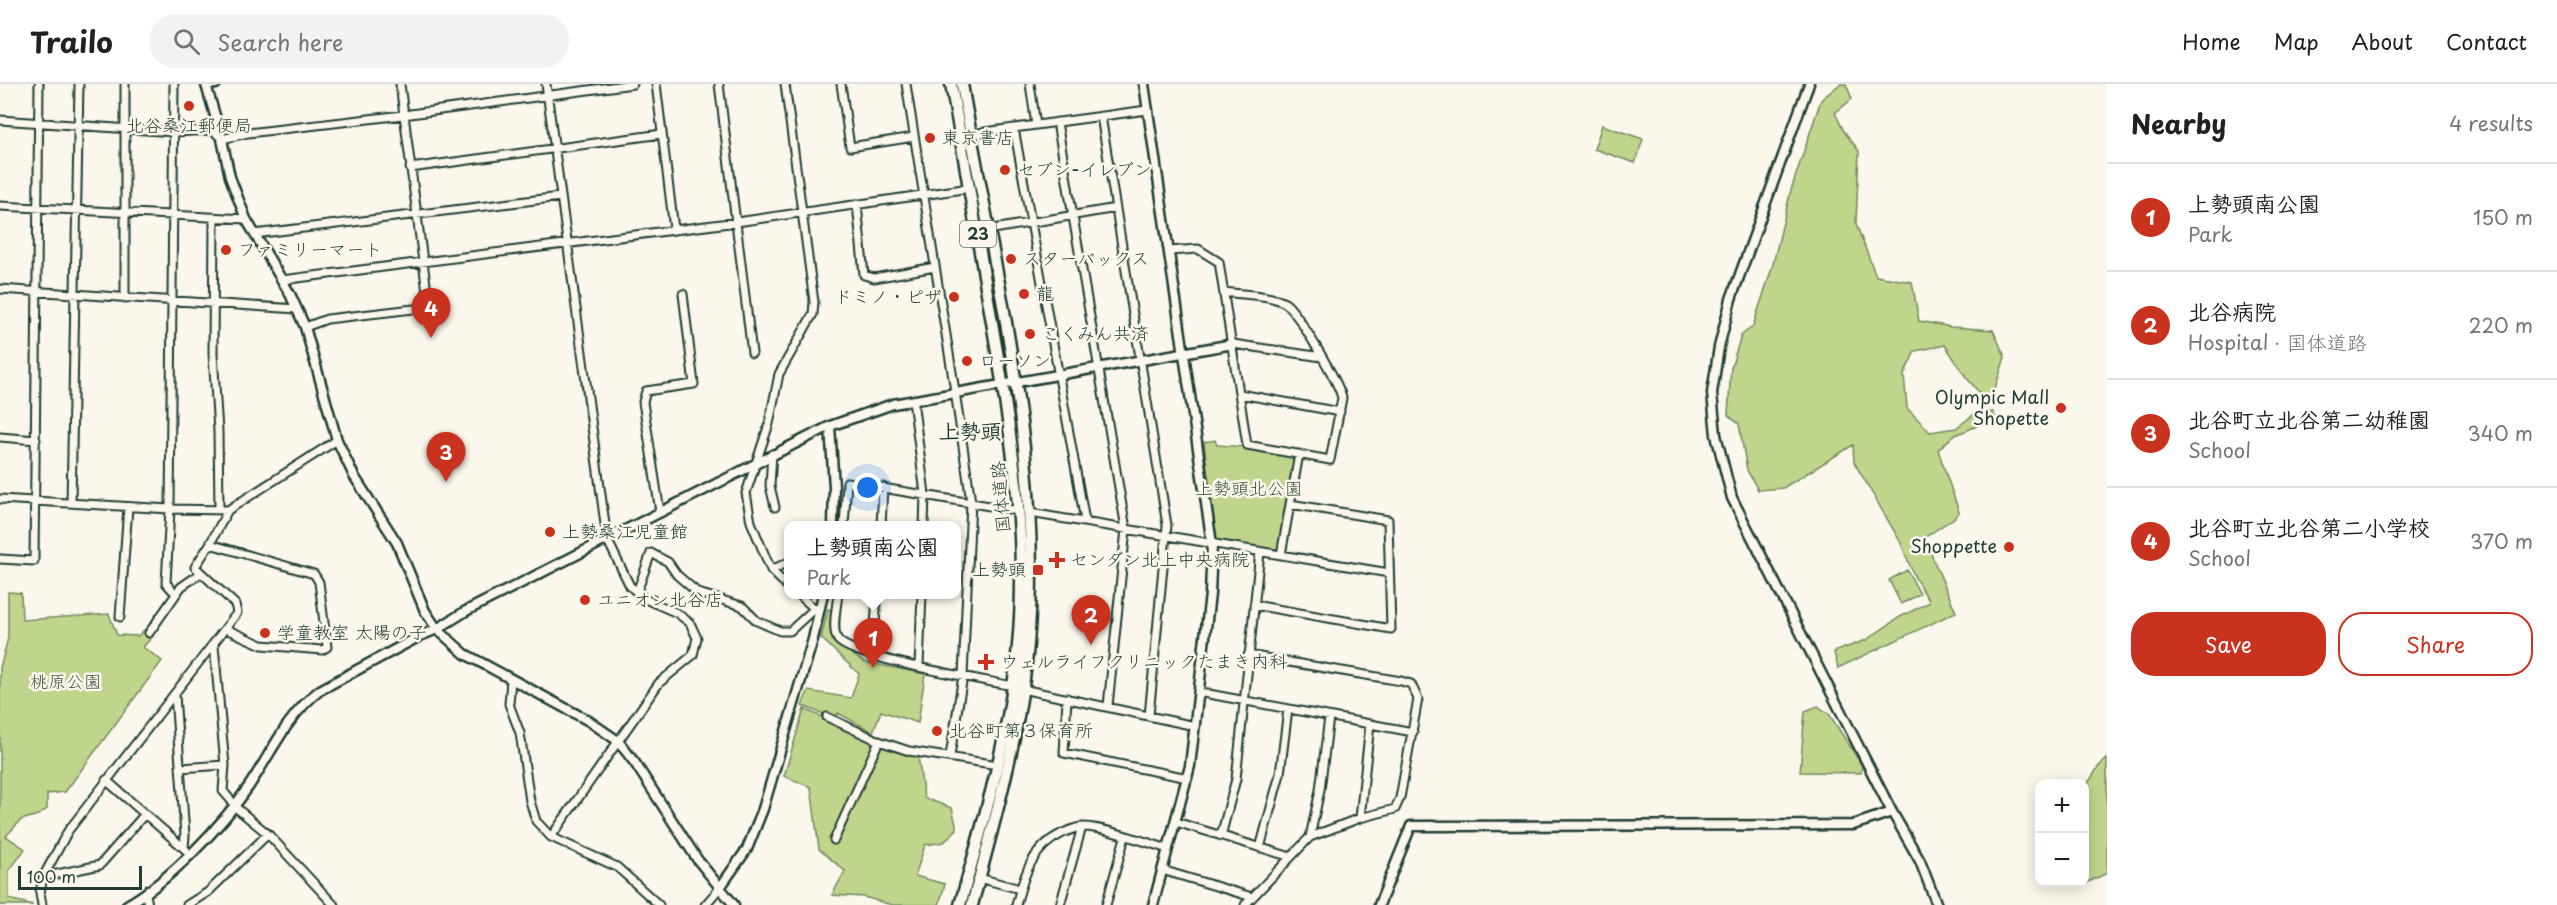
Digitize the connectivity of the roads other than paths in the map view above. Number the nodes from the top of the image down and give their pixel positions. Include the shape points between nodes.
1 (39, 84) edge
2 (79, 84) edge
3 (125, 84) edge
4 (174, 84) edge
5 (204, 84) edge
6 (216, 84) edge
7 (400, 84) edge
8 (546, 84) edge
9 (633, 84) edge
10 (656, 84) edge
11 (719, 84) edge
12 (785, 84) edge
13 (841, 84) edge
14 (906, 84) edge
15 (951, 84) edge
16 (962, 84) edge
17 (1030, 84) edge
18 (1144, 84) edge
19 (1809, 84) edge
20 (547, 96) junction
21 (1147, 110) junction
22 (404, 115) junction
23 (1101, 116) junction
24 (0, 120) edge
25 (39, 122) junction
26 (1057, 122) junction
27 (78, 124) junction
28 (1036, 125) junction
29 (126, 128) junction
30 (1014, 128) junction
31 (174, 132) junction
32 (662, 134) junction
33 (970, 134) junction
34 (914, 137) junction
35 (222, 139) junction
36 (553, 148) junction
37 (410, 168) junction
38 (970, 188) junction
39 (924, 195) junction
40 (560, 197) junction
41 (857, 204) junction
42 (0, 206) edge
43 (38, 208) junction
44 (1116, 208) junction
45 (76, 211) junction
46 (802, 212) junction
47 (123, 214) junction
48 (416, 214) junction
49 (1072, 216) junction
50 (173, 217) junction
51 (214, 219) junction
52 (246, 219) junction
53 (737, 222) junction
54 (1030, 223) junction
55 (674, 229) junction
56 (988, 230) junction
57 (254, 234) junction
58 (566, 243) junction
59 (1169, 251) junction
60 (423, 262) junction
61 (935, 267) junction
62 (282, 280) junction
63 (0, 289) edge
64 (37, 292) junction
65 (1225, 292) junction
66 (75, 294) junction
67 (683, 294) dead end
68 (125, 298) junction
69 (172, 301) junction
70 (213, 304) junction
71 (297, 309) junction
72 (305, 327) junction
73 (1233, 344) junction
74 (1184, 352) junction
75 (752, 353) dead end
76 (1322, 357) junction
77 (1141, 359) junction
78 (1099, 366) junction
79 (1058, 373) junction
80 (1016, 382) junction
81 (1003, 384) junction
82 (955, 391) junction
83 (1240, 394) junction
84 (913, 400) junction
85 (1340, 412) junction
86 (830, 426) junction
87 (0, 437) edge
88 (36, 440) junction
89 (337, 440) junction
90 (772, 454) junction
91 (1299, 454) junction
92 (757, 462) junction
93 (883, 487) junction
94 (925, 494) junction
95 (0, 499) edge
96 (35, 501) junction
97 (971, 502) junction
98 (70, 503) junction
99 (1290, 504) junction
100 (128, 507) junction
101 (775, 507) dead end
102 (170, 509) junction
103 (219, 509) junction
104 (228, 510) junction
105 (660, 512) junction
106 (1025, 512) junction
107 (832, 521) edge
108 (844, 521) edge
109 (881, 521) edge
110 (924, 521) edge
111 (1085, 521) junction
112 (1126, 528) junction
113 (1166, 536) junction
114 (607, 539) junction
115 (210, 544) junction
116 (1212, 544) junction
117 (1260, 552) junction
118 (1281, 555) junction
119 (0, 559) edge
120 (784, 564) edge
121 (771, 570) junction
122 (201, 573) junction
123 (1389, 573) junction
124 (784, 583) edge
125 (637, 592) junction
126 (176, 594) junction
127 (804, 599) edge
128 (822, 599) edge
129 (838, 599) edge
130 (877, 599) edge
131 (922, 599) edge
132 (1254, 605) junction
133 (817, 611) junction
134 (120, 617) dead end
135 (226, 629) junction
136 (437, 629) junction
137 (149, 633) dead end
138 (214, 644) junction
139 (1248, 655) junction
140 (873, 657) junction
141 (919, 666) junction
142 (963, 676) junction
143 (510, 680) junction
144 (1018, 687) junction
145 (1198, 692) junction
146 (175, 695) junction
147 (1067, 698) junction
148 (1243, 702) junction
149 (1108, 706) junction
150 (1288, 709) junction
151 (1149, 716) junction
152 (827, 717) dead end
153 (1329, 717) junction
154 (1370, 724) junction
155 (1195, 726) junction
156 (1413, 732) junction
157 (618, 741) junction
158 (879, 741) junction
159 (950, 756) junction
160 (225, 765) junction
161 (998, 765) junction
162 (180, 768) junction
163 (1188, 778) junction
164 (106, 780) junction
165 (234, 805) junction
166 (1892, 812) junction
167 (144, 814) junction
168 (1360, 818) junction
169 (1176, 822) junction
170 (1082, 826) junction
171 (268, 834) junction
172 (1221, 836) junction
173 (551, 837) junction
174 (1125, 837) junction
175 (1310, 837) junction
176 (834, 840) dead end
177 (1260, 848) junction
178 (1168, 849) junction
179 (187, 851) junction
180 (1291, 857) junction
181 (1162, 870) junction
182 (43, 877) junction
183 (979, 878) junction
184 (719, 889) junction
185 (1020, 889) junction
186 (146, 894) junction
187 (1252, 897) junction
188 (42, 905) edge
189 (127, 905) edge
190 (148, 905) edge
191 (187, 905) edge
192 (334, 905) edge
193 (659, 905) edge
194 (705, 905) edge
195 (734, 905) edge
196 (960, 905) edge
197 (972, 905) edge
198 (1016, 905) edge
199 (1060, 905) edge
200 (1106, 905) edge
201 (1153, 905) edge
202 (1245, 905) edge
203 (1379, 905) edge
204 (1936, 905) edge

1 - 25 street
2 - 27 street
3 - 29 street
4 - 31 street
5 - 6 street
5 - 35 street
7 - 22 street
8 - 20 street
9 - 20 street
10 - 32 street
11 - 53 street
12 - 46 street
13 - 34 street via 850,147
14 - 34 street
15 - 38 main road, 国体道路 / 23
16 - 33 main road, 国体道路 / 23
17 - 28 street
18 - 21 street
19 - 166 street via 1731,299 1712,393 1716,435 1732,498
20 - 22 street
20 - 36 street
21 - 23 street
21 - 59 street
22 - 35 street
22 - 37 street
23 - 26 street
23 - 44 street
24 - 25 street
25 - 27 street
25 - 43 street
26 - 28 street
26 - 49 street
27 - 29 street
27 - 45 street
28 - 30 street
29 - 31 street
29 - 47 street
30 - 33 street
30 - 54 street
31 - 35 street via 213,130
31 - 50 street
32 - 36 street
32 - 55 street
33 - 56 main road, 国体道路 / 23
34 - 39 street
35 - 52 street via 230,177
36 - 37 street
36 - 40 street
37 - 48 street
38 - 39 street
38 - 81 main road, 国体道路 / 23
39 - 41 street
39 - 61 street
40 - 48 street
40 - 58 street
41 - 46 street
41 - 61 street via 864,275 874,278
42 - 43 street
43 - 45 street
43 - 64 street
44 - 49 street
44 - 77 street
45 - 47 street
45 - 66 street
46 - 53 street
46 - 92 street via 813,314 779,374
47 - 50 street
47 - 68 street
48 - 57 street
48 - 60 street
49 - 54 street
49 - 78 street
50 - 51 street
50 - 69 street
51 - 52 street
51 - 70 street
52 - 57 street
53 - 55 street
53 - 75 street
54 - 56 street
54 - 79 street
55 - 58 street
56 - 80 main road, 国体道路 / 23
57 - 62 street
58 - 60 street
58 - 114 street
59 - 65 street via 1198,249 1214,258 1219,262
59 - 74 street
60 - 62 street
60 - 72 street via 428,300 422,308 327,319
61 - 82 street
62 - 71 street
63 - 64 street
64 - 66 street
64 - 88 street
65 - 73 street
65 - 76 street via 1287,304
66 - 68 street
66 - 98 street
67 - 105 street via 694,384 646,392 643,402
68 - 69 street
69 - 70 street
69 - 102 street
70 - 71 street
70 - 103 street
71 - 72 street
72 - 89 street
73 - 74 street
73 - 76 street
73 - 83 street
74 - 77 street
74 - 116 street
76 - 85 street via 1341,389
77 - 78 street
77 - 113 street
78 - 79 street
78 - 112 street
79 - 80 street
79 - 111 street
80 - 81 street
80 - 106 main road, 国体道路 / 23 via 1026,458
81 - 82 street
81 - 106 main road, 国体道路 / 23
82 - 84 street
82 - 97 street
83 - 85 street
83 - 91 street via 1247,445
84 - 86 street via 876,408
84 - 94 street
85 - 91 street via 1330,460
86 - 90 street
86 - 107 street
87 - 88 street
88 - 96 street
89 - 104 street
89 - 136 street via 354,476 397,543 425,611
90 - 92 street
90 - 101 street via 770,486
91 - 99 street
92 - 105 street
92 - 121 street via 746,493 751,522
93 - 94 street
93 - 108 street via 847,482
93 - 109 street
94 - 97 street
94 - 110 street
95 - 96 street
96 - 98 street
96 - 119 street via 34,561
97 - 106 street
97 - 142 street
98 - 100 street
99 - 118 street
99 - 123 street via 1388,520
100 - 102 street
100 - 134 street
102 - 103 street
102 - 126 street via 166,583
103 - 104 street
104 - 115 street
105 - 114 street
106 - 111 street
106 - 144 main road, 国体道路 / 23 via 1030,606
111 - 112 street
112 - 113 street
112 - 149 street
113 - 116 street
113 - 151 street
114 - 125 street via 630,586
114 - 136 street
115 - 122 street via 195,567
115 - 135 street via 314,574 319,582 327,647 322,650 262,645
116 - 117 street
116 - 145 street
117 - 118 street
117 - 132 street
118 - 123 street
120 - 121 street
121 - 124 street
122 - 126 street
122 - 135 street via 237,607
123 - 132 street via 1391,629
125 - 133 street via 651,553 668,562 698,593 742,606 757,621 780,631 790,631
125 - 157 street via 677,613 690,623 697,638 693,655 659,683
126 - 137 street
127 - 133 street
128 - 133 street
129 - 140 street via 837,639
130 - 140 street
131 - 141 street
132 - 139 street
133 - 184 street via 758,825
135 - 138 street
136 - 143 street via 465,654
136 - 165 street via 333,681 307,700 287,723
138 - 146 street
138 - 160 street
139 - 148 street
139 - 156 street via 1411,684 1418,703
140 - 141 street
141 - 142 street
142 - 144 street
142 - 159 street
143 - 157 street
143 - 173 street via 508,704 520,733 530,801 536,821
144 - 147 street
144 - 161 main road, 国体道路 / 23
144 - 183 main road, 国体道路 / 23 via 1009,760
145 - 148 street
145 - 155 street
146 - 162 street
146 - 164 street
147 - 149 street
147 - 163 street via 1064,753
148 - 150 street
148 - 172 street via 1236,779
149 - 151 street
150 - 153 street
150 - 177 street via 1280,774
151 - 155 street
152 - 158 street
153 - 154 street
153 - 175 street
154 - 156 street
154 - 168 street
155 - 163 street
156 - 168 street via 1398,804 1389,812
157 - 173 street
157 - 184 street
158 - 159 street via 909,751
158 - 176 street
159 - 161 street
160 - 162 street
160 - 165 street via 223,791
161 - 196 main road, 国体道路 / 23
162 - 179 street
163 - 169 street
164 - 167 street
164 - 182 street via 68,831
165 - 171 street
165 - 179 street
166 - 203 street via 1853,825 1411,826
166 - 204 street via 1920,861
167 - 179 street
167 - 182 street via 97,866
168 - 175 street
169 - 172 street
169 - 178 street
170 - 174 street
170 - 185 street via 1056,837 1035,853
170 - 199 street
171 - 191 street via 208,892
171 - 192 street
172 - 177 street
173 - 193 street via 617,867
174 - 178 street
174 - 200 street
175 - 180 street
177 - 180 street
178 - 181 street
179 - 186 street via 164,880
180 - 187 street
181 - 187 street
181 - 201 street
182 - 188 street
183 - 185 street
183 - 197 main road, 国体道路 / 23
184 - 194 street
184 - 195 street
185 - 198 street
186 - 189 street
186 - 190 street
187 - 202 street

